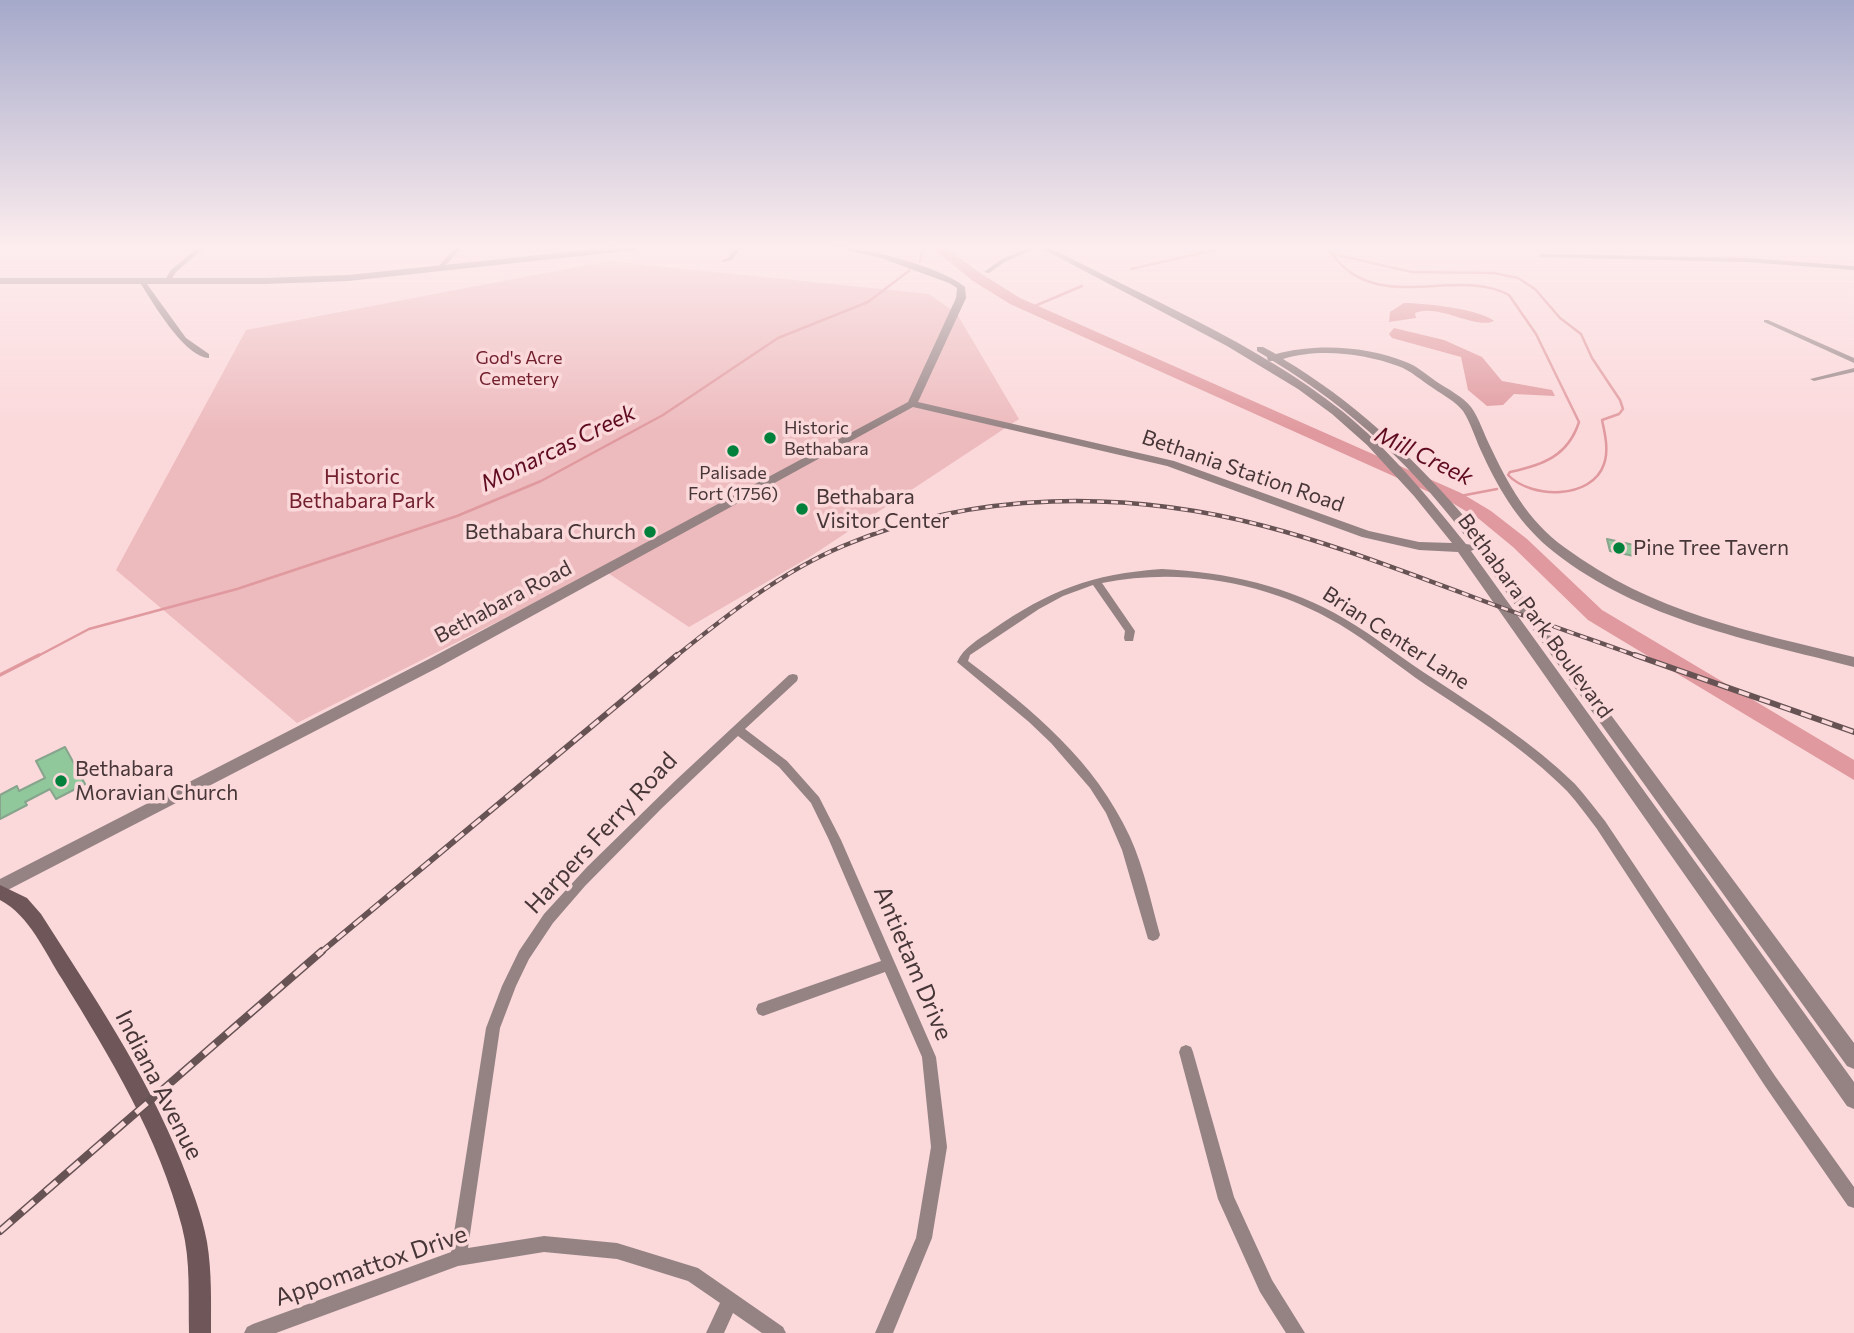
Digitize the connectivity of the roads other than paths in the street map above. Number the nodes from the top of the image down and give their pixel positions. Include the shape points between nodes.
1 (162, 309) edge
2 (955, 309) edge
3 (1168, 309) edge
4 (1175, 309) edge
5 (1766, 321) dead end
6 (206, 356) dead end
7 (1270, 360) junction
8 (1854, 361) edge
9 (1284, 363) junction
10 (1854, 370) edge
11 (1420, 374) junction
12 (1814, 379) dead end
13 (912, 404) junction
14 (1463, 548) junction
15 (1481, 548) junction
16 (1096, 582) junction
17 (1129, 638) dead end
18 (1854, 662) edge
19 (793, 678) dead end
20 (737, 729) junction
21 (0, 890) edge
22 (1153, 935) dead end
23 (890, 964) junction
24 (763, 1009) dead end
25 (1186, 1052) dead end
26 (1854, 1059) edge
27 (1854, 1099) edge
28 (1854, 1200) edge
29 (458, 1258) junction
30 (730, 1300) junction
31 (200, 1333) edge
32 (253, 1333) edge
33 (715, 1333) edge
34 (777, 1333) edge
35 (884, 1333) edge
36 (1296, 1333) edge

1 - 6 street via 183,340
2 - 13 street
3 - 7 street, Bethabara Park Boulevard
4 - 7 street, Bethabara Park Boulevard
5 - 8 street
7 - 9 street
7 - 11 street via 1308,350 1361,353 1403,364
7 - 14 street, Bethabara Park Boulevard via 1352,425 1404,475
9 - 11 street via 1306,357 1361,359
9 - 15 street, Bethabara Park Boulevard via 1383,437 1421,473
10 - 12 street
11 - 18 street via 1467,409 1504,488 1525,518 1558,549 1625,592 1704,624
13 - 14 street, Bethania Station Road via 1170,463 1366,534 1419,546
13 - 21 street, Bethabara Road via 434,663
14 - 15 street, Bethania Station Road
14 - 27 street, Bethabara Park Boulevard
15 - 26 street, Bethabara Park Boulevard
16 - 17 street via 1130,631
16 - 22 street, Brian Center Lane via 1060,594 1015,620 966,653 962,662 1058,740 1107,804 1133,862
16 - 28 street, Brian Center Lane via 1151,573 1203,574 1291,597 1332,616 1538,757 1601,825
19 - 20 street, Harpers Ferry Road
20 - 23 street, Antietam Drive via 783,764 815,800
20 - 29 street, Harpers Ferry Road via 566,897 523,958 493,1028
21 - 31 main road, Indiana Avenue via 21,903 35,920 148,1110 194,1229
23 - 24 street
23 - 35 street, Antietam Drive via 929,1057 939,1147 925,1238
25 - 36 street via 1226,1199 1261,1275
29 - 30 street, Appomattox Drive via 544,1244 617,1251 692,1274
29 - 32 street, Appomattox Drive
30 - 33 street
30 - 34 street, Appomattox Drive

